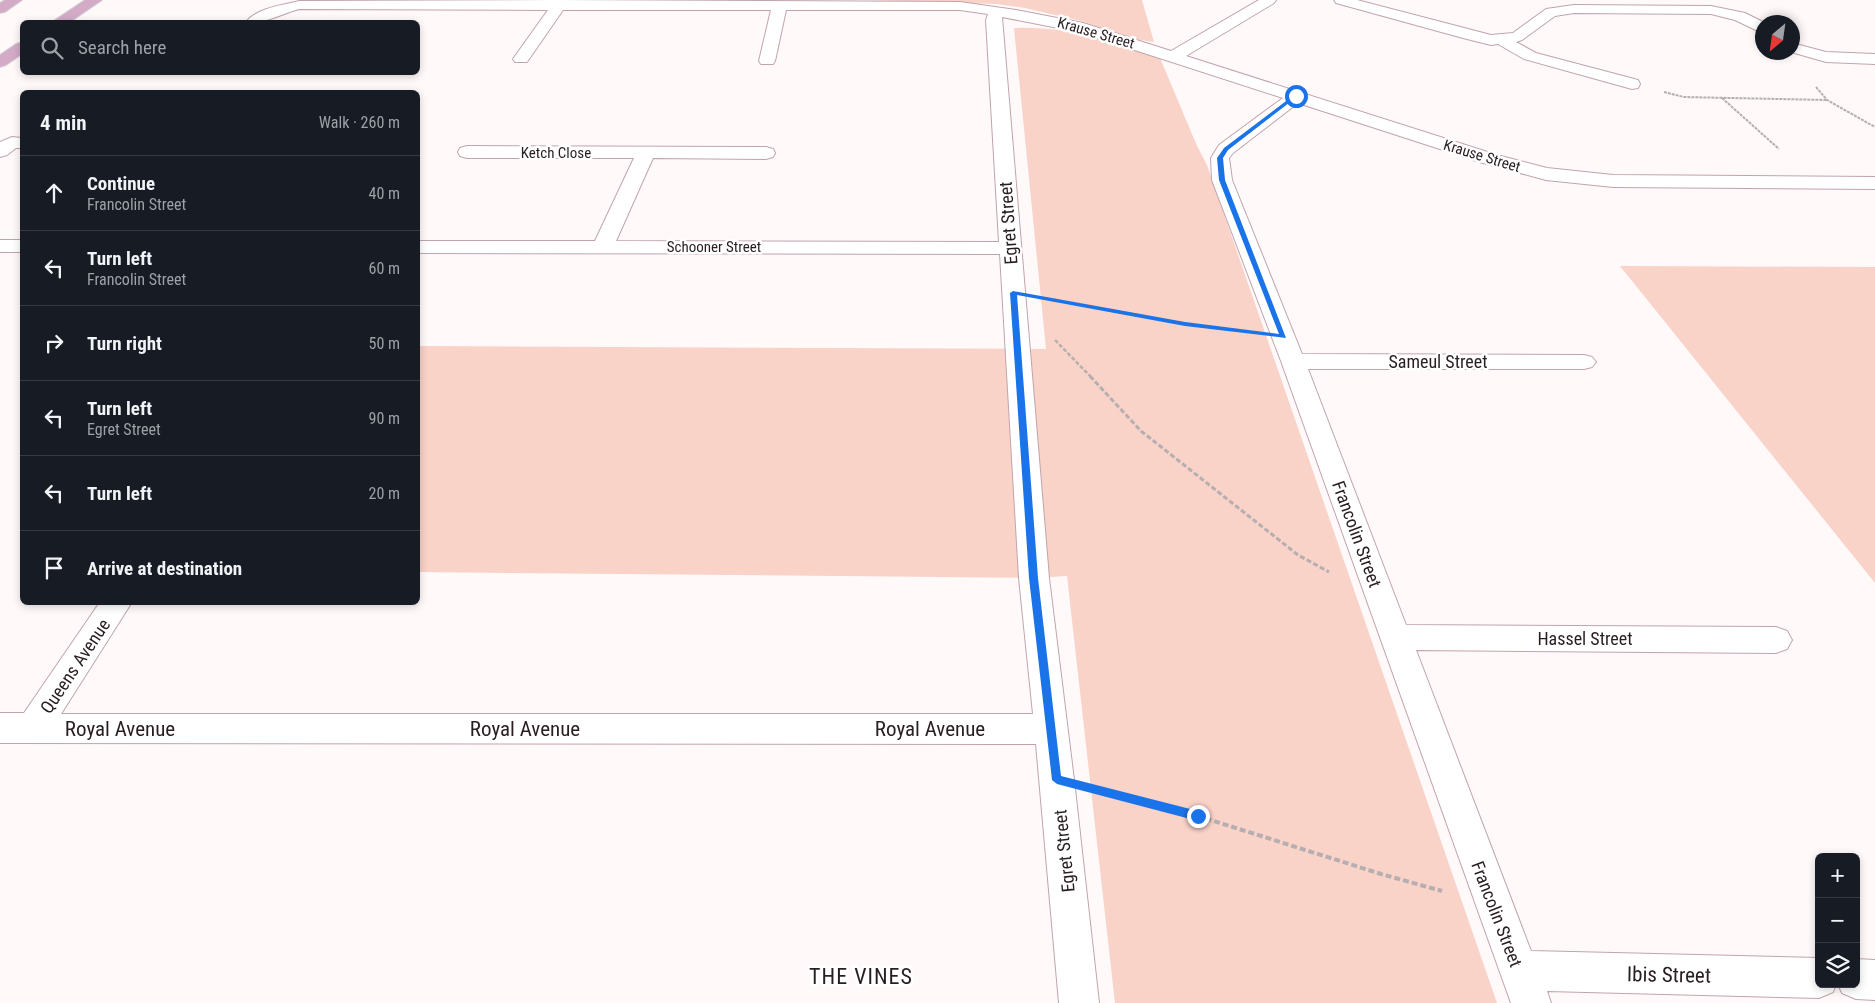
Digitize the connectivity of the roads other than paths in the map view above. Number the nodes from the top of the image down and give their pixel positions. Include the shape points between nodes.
1 (15, 0) edge
2 (94, 0) edge
3 (1269, 0) edge
4 (1341, 0) edge
5 (560, 3) edge
6 (778, 6) junction
7 (0, 9) edge
8 (996, 11) junction
9 (63, 20) edge
10 (258, 20) edge
11 (1755, 24) edge
12 (1502, 40) junction
13 (20, 48) edge
14 (1800, 50) edge
15 (1173, 57) junction
16 (521, 59) dead end
17 (1875, 59) edge
18 (767, 61) dead end
19 (0, 62) edge
20 (1632, 84) road end
21 (1296, 96) junction
22 (20, 143) edge
23 (0, 151) edge
24 (467, 152) dead end
25 (646, 153) junction
26 (766, 153) dead end
27 (1875, 183) edge
28 (0, 246) edge
29 (20, 246) edge
30 (420, 247) edge
31 (603, 247) junction
32 (1010, 248) junction
33 (1288, 349) junction
34 (1584, 362) dead end
35 (115, 605) edge
36 (1395, 637) junction
37 (1776, 640) dead end
38 (0, 728) edge
39 (32, 728) junction
40 (1051, 729) junction
41 (1815, 978) edge
42 (1860, 979) edge
43 (1875, 980) edge
44 (1525, 987) edge
45 (1078, 1003) edge

1 - 7 main road
2 - 9 main road
3 - 15 street
4 - 12 street via 1473,37
5 - 6 street, Krause Street
5 - 10 street, Krause Street via 299,5
5 - 16 street
6 - 8 street, Krause Street via 960,6
6 - 18 street
8 - 15 street, Krause Street via 1083,28
8 - 32 street, Egret Street via 994,20
11 - 12 street via 1740,16 1711,10 1569,9 1550,12 1517,37
12 - 20 street via 1530,56
13 - 19 main road
14 - 17 street via 1826,57
15 - 21 street, Krause Street
21 - 27 street, Krause Street via 1546,174 1614,181
21 - 33 street, Francolin Street via 1226,149 1220,158 1222,180
22 - 23 street via 12,142
24 - 25 street, Ketch Close
25 - 26 street, Ketch Close
25 - 31 street
28 - 29 street
30 - 31 street, Schooner Street
31 - 32 street, Schooner Street
32 - 40 street, Egret Street via 1034,578
33 - 34 street, Sameul Street
33 - 36 street, Francolin Street
35 - 39 street, Queens Avenue
36 - 37 street, Hassel Street
36 - 44 street, Francolin Street
38 - 39 street, Royal Avenue
39 - 40 street, Royal Avenue
40 - 45 street, Egret Street
41 - 44 street, Ibis Street
42 - 43 street

